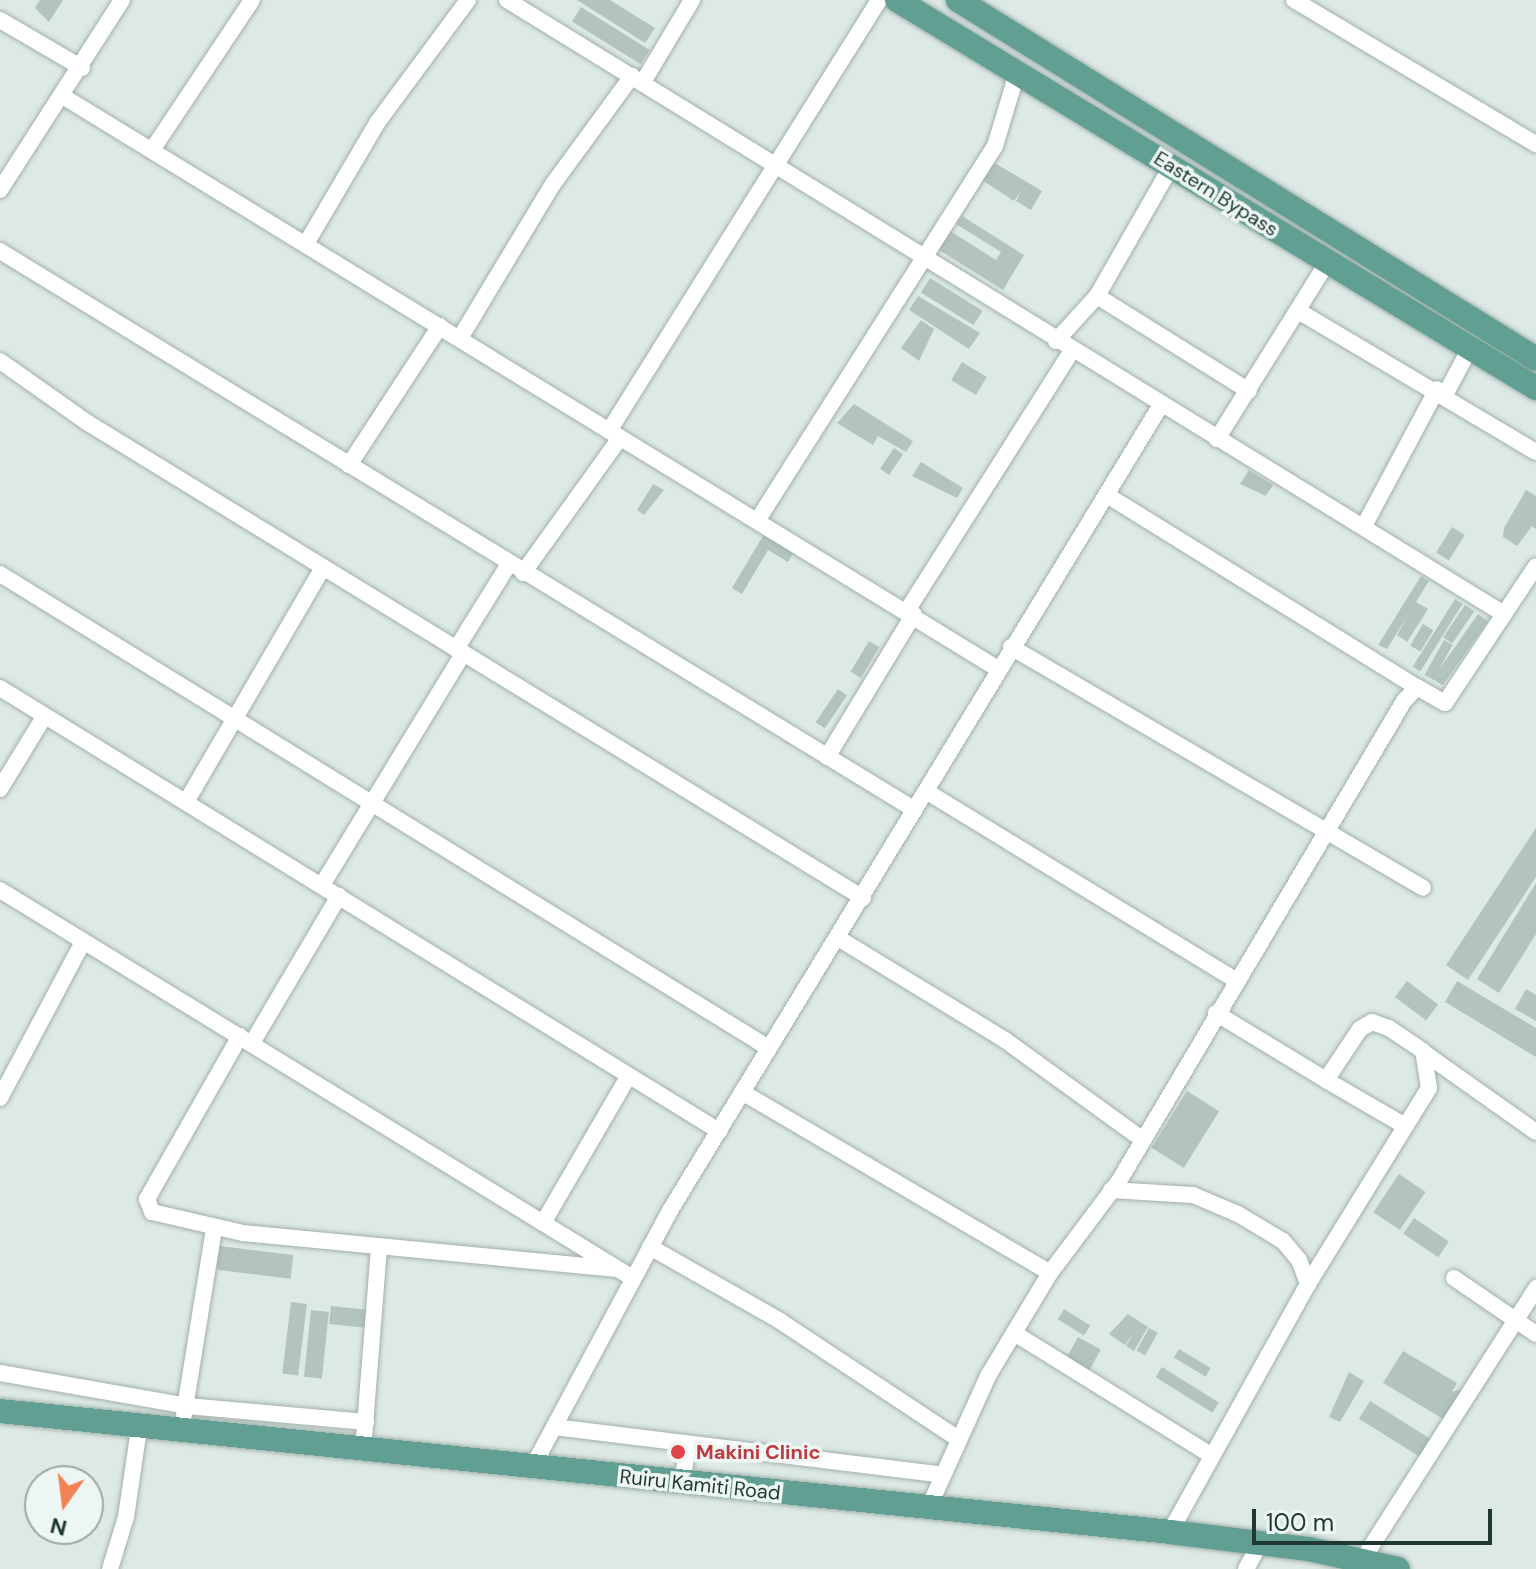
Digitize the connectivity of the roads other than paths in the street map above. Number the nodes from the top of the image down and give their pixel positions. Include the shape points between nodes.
1 (122, 0) edge
2 (252, 0) edge
3 (468, 0) edge
4 (507, 0) edge
5 (692, 0) edge
6 (879, 0) edge
7 (897, 0) edge
8 (958, 0) edge
9 (1294, 0) edge
10 (0, 20) edge
11 (82, 68) junction
12 (1017, 73) junction
13 (638, 79) junction
14 (64, 97) junction
15 (1536, 144) edge
16 (152, 150) junction
17 (773, 165) junction
18 (1171, 167) junction
19 (0, 190) edge
20 (307, 242) junction
21 (0, 251) edge
22 (924, 259) junction
23 (1327, 263) junction
24 (1097, 296) junction
25 (1300, 312) junction
26 (440, 326) junction
27 (460, 338) junction
28 (1056, 341) junction
29 (1470, 348) junction
30 (1072, 351) junction
31 (1536, 359) edge
32 (0, 361) edge
33 (1536, 388) edge
34 (1249, 391) junction
35 (1441, 391) junction
36 (1161, 405) junction
37 (614, 434) junction
38 (1217, 439) junction
39 (1536, 452) edge
40 (349, 465) junction
41 (1110, 497) junction
42 (757, 521) junction
43 (1364, 526) junction
44 (1536, 566) edge
45 (323, 568) junction
46 (516, 569) junction
47 (0, 574) edge
48 (911, 612) junction
49 (1504, 614) junction
50 (1011, 647) junction
51 (460, 652) junction
52 (998, 669) junction
53 (1417, 687) junction
54 (0, 688) edge
55 (44, 717) junction
56 (233, 721) junction
57 (827, 757) junction
58 (0, 789) edge
59 (929, 793) junction
60 (186, 802) junction
61 (368, 805) junction
62 (915, 810) junction
63 (1326, 827) junction
64 (322, 885) junction
65 (1423, 888) dead end
66 (0, 890) edge
67 (339, 896) junction
68 (863, 898) junction
69 (838, 938) junction
70 (82, 944) junction
71 (1235, 980) junction
72 (1216, 1013) junction
73 (246, 1040) junction
74 (767, 1047) junction
75 (1423, 1051) junction
76 (628, 1077) junction
77 (1326, 1080) junction
78 (742, 1092) junction
79 (0, 1098) edge
80 (1405, 1126) junction
81 (719, 1131) junction
82 (1536, 1132) edge
83 (1143, 1140) junction
84 (1111, 1190) junction
85 (543, 1223) junction
86 (214, 1228) junction
87 (379, 1247) junction
88 (650, 1247) junction
89 (625, 1273) junction
90 (1050, 1273) junction
91 (1454, 1278) dead end
92 (1308, 1284) junction
93 (1536, 1288) edge
94 (1516, 1319) junction
95 (1014, 1333) junction
96 (1536, 1334) edge
97 (0, 1373) edge
98 (187, 1406) junction
99 (0, 1411) edge
100 (366, 1422) junction
101 (554, 1427) junction
102 (139, 1429) junction
103 (180, 1431) junction
104 (958, 1439) junction
105 (688, 1444) junction
106 (363, 1451) junction
107 (1212, 1456) junction
108 (532, 1468) junction
109 (943, 1475) junction
110 (682, 1483) junction
111 (928, 1509) junction
112 (1170, 1532) junction
113 (1260, 1544) junction
114 (1363, 1559) junction
115 (110, 1569) edge
116 (1246, 1569) edge
117 (1398, 1569) edge

1 - 11 street
2 - 16 street
3 - 20 street via 377,123
4 - 13 street
5 - 13 street
6 - 17 street
7 - 12 main road, Eastern Bypass
8 - 31 main road, Eastern Bypass
9 - 15 street
10 - 11 street
11 - 14 street
12 - 18 main road, Eastern Bypass
12 - 22 street via 995,146
13 - 17 street
13 - 27 street via 553,184
14 - 16 street
14 - 19 street
16 - 20 street
17 - 22 street
17 - 37 street
18 - 23 main road, Eastern Bypass
18 - 24 street
20 - 26 street
21 - 40 street
22 - 28 street
22 - 42 street
23 - 25 street
23 - 29 main road, Eastern Bypass
24 - 28 street
24 - 34 street
25 - 34 street
25 - 35 street
26 - 27 street
26 - 40 street
27 - 37 street
28 - 30 street
29 - 33 main road, Eastern Bypass
29 - 35 street
30 - 36 street
30 - 48 street
32 - 45 street
34 - 38 street
35 - 39 street
35 - 43 street
36 - 38 street
36 - 41 street
37 - 42 street
37 - 46 street
38 - 43 street
40 - 46 street
41 - 50 street
41 - 53 street
42 - 48 street
43 - 49 street
44 - 49 street
45 - 51 street
45 - 56 street
46 - 51 street
46 - 57 street
47 - 56 street
48 - 52 street
48 - 57 street
49 - 53 street via 1445,703
50 - 52 street
50 - 63 street
51 - 61 street
51 - 68 street
52 - 59 street
53 - 63 street
54 - 55 street
55 - 58 street
55 - 60 street
56 - 60 street
56 - 61 street
57 - 62 street
59 - 62 street
59 - 71 street
60 - 64 street
61 - 64 street
61 - 74 street via 532,897
62 - 68 street
63 - 65 street
63 - 71 street
64 - 67 street
66 - 70 street
67 - 73 street
67 - 76 street
68 - 69 street
69 - 74 street
69 - 83 street via 1005,1040
70 - 73 street
70 - 79 street
71 - 72 street
72 - 77 street
72 - 83 street
73 - 85 street
73 - 86 street via 147,1199 152,1212
74 - 78 street
75 - 77 street via 1389,1028 1367,1024
75 - 80 street via 1429,1088
75 - 82 street
76 - 81 street
76 - 85 street
77 - 80 street
78 - 81 street
78 - 90 street
80 - 92 street
81 - 88 street
83 - 84 street
84 - 90 street
84 - 92 street via 1193,1195 1238,1214 1283,1241 1299,1260
85 - 89 street
86 - 87 street
86 - 98 street
87 - 89 street
87 - 100 street
88 - 89 street
88 - 104 street via 780,1321
89 - 101 street
90 - 95 street
91 - 94 street
92 - 107 street
93 - 94 street
94 - 96 street
94 - 114 street
95 - 104 street
95 - 107 street
97 - 98 street
98 - 100 street
98 - 103 street
99 - 102 main road, Ruiru Kamiti Road
100 - 106 street
101 - 105 street
101 - 108 street
102 - 103 main road, Ruiru Kamiti Road
102 - 115 street
103 - 106 main road, Ruiru Kamiti Road
104 - 109 street
105 - 109 street
105 - 110 street
106 - 108 main road, Ruiru Kamiti Road
107 - 112 street
108 - 110 main road, Ruiru Kamiti Road
109 - 111 street
110 - 111 main road, Ruiru Kamiti Road
111 - 112 main road, Ruiru Kamiti Road
112 - 113 main road, Ruiru Kamiti Road
113 - 114 main road, Ruiru Kamiti Road
113 - 116 street
114 - 117 main road, Ruiru Kamiti Road

